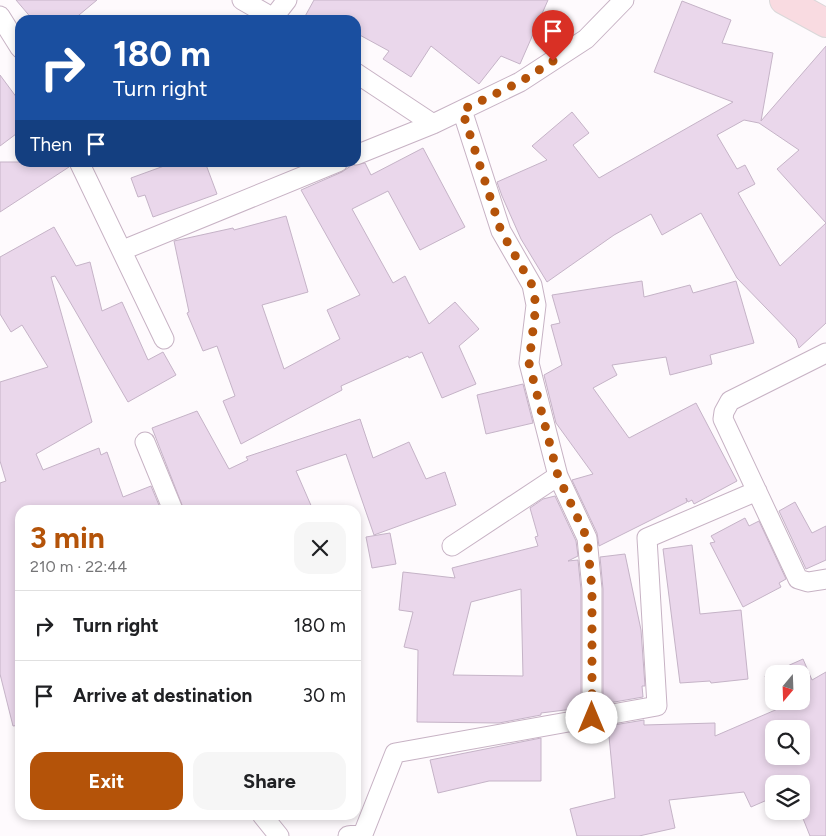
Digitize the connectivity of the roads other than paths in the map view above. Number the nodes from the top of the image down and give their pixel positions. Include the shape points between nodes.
1 (242, 0) edge
2 (287, 0) edge
3 (624, 0) edge
4 (784, 0) edge
5 (268, 15) edge
6 (278, 15) edge
7 (0, 16) edge
8 (826, 23) edge
9 (15, 40) edge
10 (361, 76) edge
11 (462, 110) junction
12 (433, 124) junction
13 (361, 153) edge
14 (82, 167) edge
15 (326, 167) edge
16 (123, 250) junction
17 (164, 339) dead end
18 (826, 354) edge
19 (145, 442) dead end
20 (558, 476) junction
21 (757, 491) junction
22 (171, 505) edge
23 (452, 546) dead end
24 (826, 580) edge
25 (592, 718) junction
26 (266, 820) edge
27 (279, 836) edge
28 (348, 836) edge

1 - 5 street
2 - 6 street
3 - 11 street via 586,39 520,82
4 - 8 main road
7 - 9 street
10 - 12 street
11 - 12 street
11 - 20 street via 501,231 532,285 536,305 529,363
12 - 13 street
14 - 16 street
15 - 16 street
16 - 17 street
18 - 21 street via 730,401 726,406 723,419
19 - 22 street
20 - 23 street
20 - 25 street via 587,538 592,589
21 - 24 street via 798,579 808,582
21 - 25 street via 648,538 657,706
25 - 28 street via 395,753 362,834
26 - 27 street

